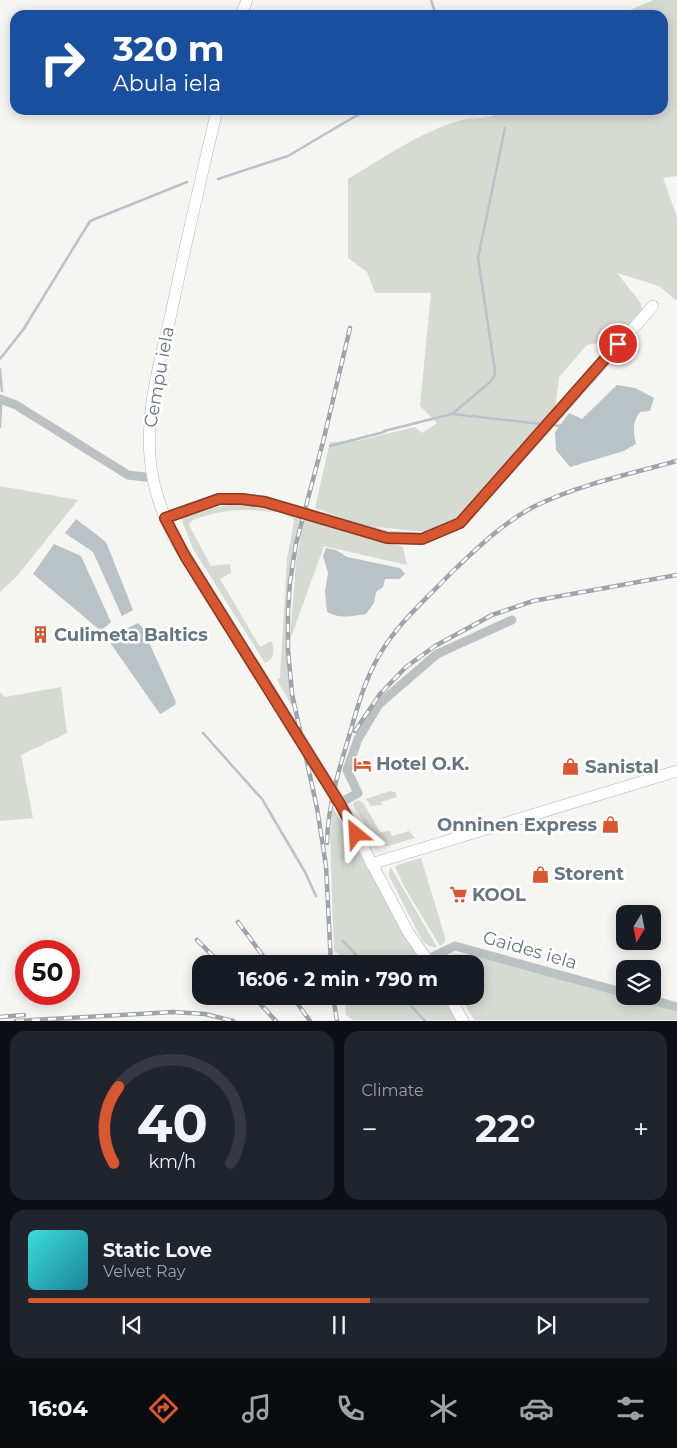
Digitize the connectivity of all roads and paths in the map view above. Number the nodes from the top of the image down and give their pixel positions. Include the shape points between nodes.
1 (216, 115) edge
2 (653, 306) dead end
3 (0, 399) edge
4 (153, 478) junction
5 (165, 518) junction
6 (512, 620) dead end
7 (677, 770) edge
8 (340, 804) junction
9 (371, 864) junction
10 (424, 955) edge
11 (440, 955) edge
12 (616, 991) edge
13 (661, 1003) edge
14 (454, 1005) edge
15 (677, 1007) edge
16 (463, 1020) edge

1 - 4 main road, Cempu iela via 152,399 149,436
2 - 5 main road via 460,523 422,539 387,538 265,502 242,499 219,499
3 - 4 street via 16,405 128,475
4 - 5 main road, Cempu iela
5 - 8 main road, Cempu iela via 185,556
6 - 8 street via 436,654 379,704 358,739 347,770 358,793
7 - 9 main road
8 - 9 main road, Cempu iela
9 - 10 main road, Cempu iela
11 - 12 street, Gaides iela via 455,946
13 - 15 street
14 - 16 main road

